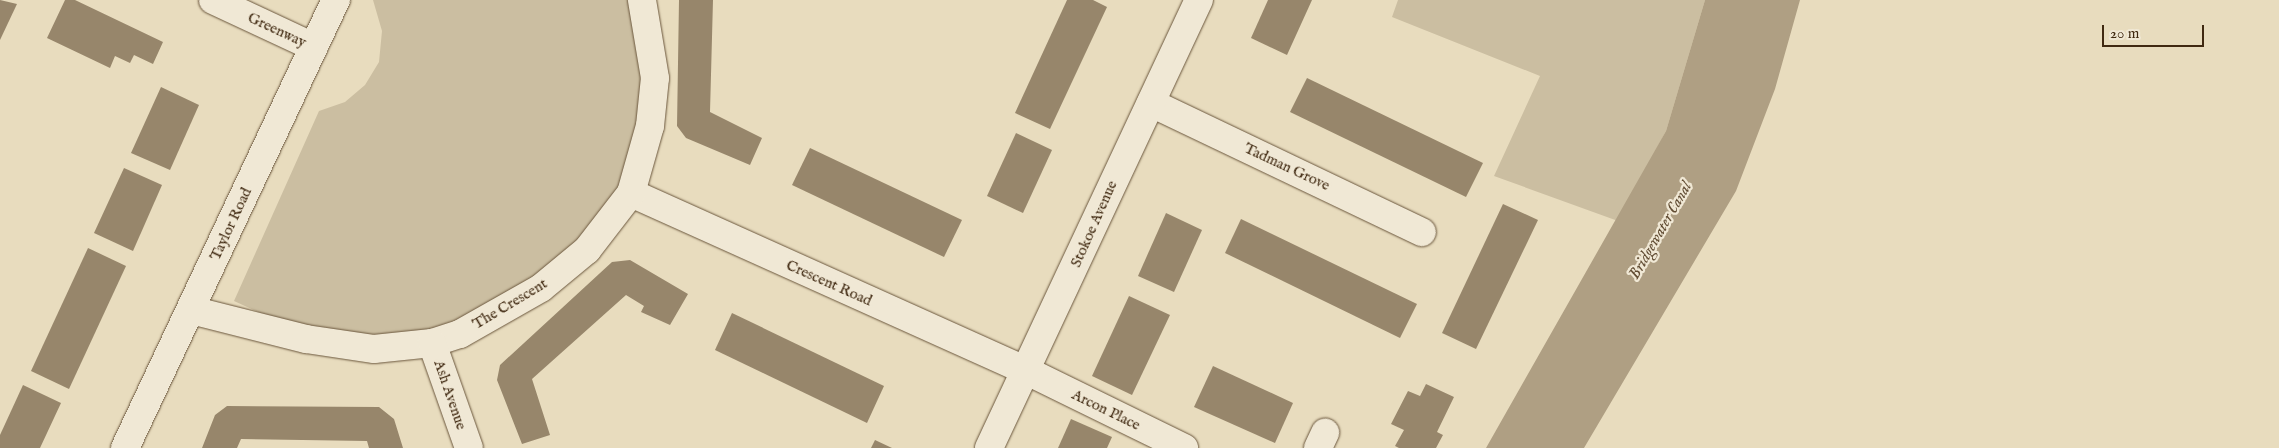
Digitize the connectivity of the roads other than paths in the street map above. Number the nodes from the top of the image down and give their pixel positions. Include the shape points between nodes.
1 (213, 0) edge
2 (336, 0) edge
3 (642, 0) edge
4 (1199, 0) edge
5 (314, 47) junction
6 (1151, 103) junction
7 (631, 193) junction
8 (1422, 232) dead end
9 (191, 310) junction
10 (432, 342) junction
11 (1027, 371) junction
12 (125, 448) edge
13 (468, 448) edge
14 (989, 448) edge
15 (1184, 448) edge

1 - 5 street, Greenway
2 - 5 street, Taylor Road
3 - 7 street, The Crescent via 655,78 650,126
4 - 6 street, Stokoe Avenue
5 - 9 street, Taylor Road
6 - 8 street, Tadman Grove
6 - 11 street, Stokoe Avenue
7 - 10 street, The Crescent via 587,250 541,288 495,317
7 - 11 street, Crescent Road
9 - 10 street, The Crescent via 306,339 374,349
9 - 12 street, Taylor Road
10 - 13 street, Ash Avenue
11 - 14 street, Stokoe Avenue
11 - 15 street, Arcon Place

